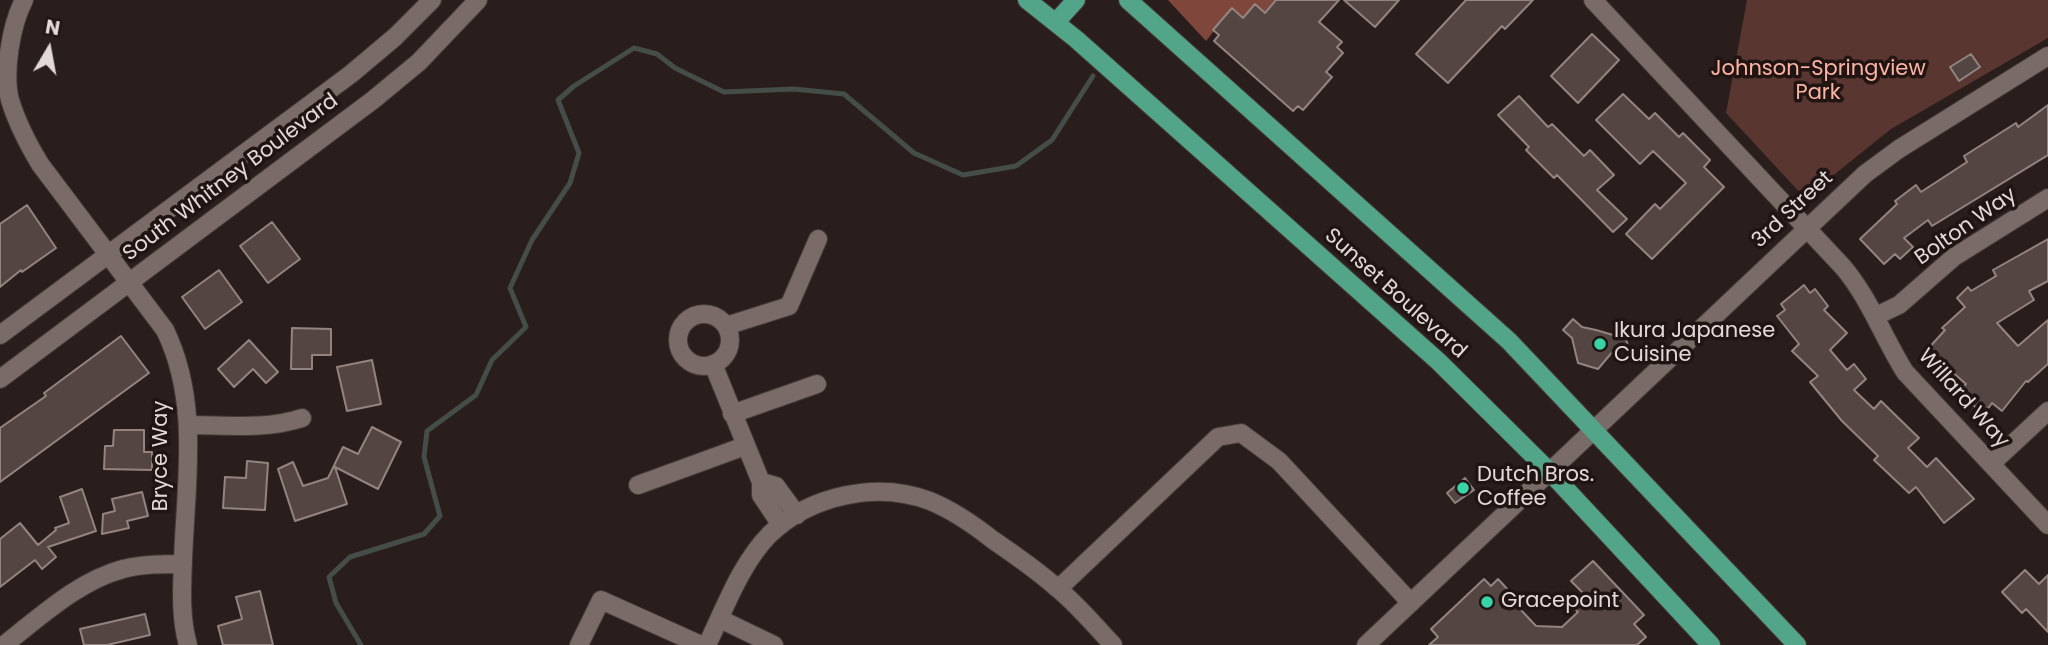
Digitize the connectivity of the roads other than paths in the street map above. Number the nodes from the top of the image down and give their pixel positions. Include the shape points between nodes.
1 (24, 0) edge
2 (432, 0) edge
3 (478, 0) edge
4 (1027, 0) edge
5 (1076, 0) edge
6 (1128, 0) edge
7 (1593, 0) edge
8 (1056, 22) junction
9 (2048, 56) edge
10 (5, 98) edge
11 (2048, 198) edge
12 (1807, 227) junction
13 (818, 239) dead end
14 (108, 255) junction
15 (130, 282) junction
16 (1876, 316) junction
17 (726, 326) junction
18 (0, 335) edge
19 (713, 364) junction
20 (0, 379) edge
21 (817, 384) dead end
22 (2048, 411) edge
23 (732, 414) junction
24 (302, 418) dead end
25 (189, 425) junction
26 (1595, 430) junction
27 (745, 446) junction
28 (1991, 464) junction
29 (1550, 472) junction
30 (761, 482) junction
31 (638, 485) dead end
32 (797, 515) junction
33 (2048, 525) edge
34 (781, 526) junction
35 (183, 564) junction
36 (1059, 589) junction
37 (1411, 603) junction
38 (720, 619) junction
39 (4, 645) edge
40 (188, 645) edge
41 (579, 645) edge
42 (701, 645) edge
43 (707, 645) edge
44 (774, 645) edge
45 (1113, 645) edge
46 (1366, 645) edge
47 (1711, 645) edge
48 (1797, 645) edge

1 - 10 street via 13,29
2 - 14 street, South Whitney Boulevard via 351,74
3 - 15 street, South Whitney Boulevard via 419,62 373,100
4 - 8 main road, Sunset Boulevard
5 - 8 main road
6 - 26 main road, Sunset Boulevard via 1509,341
7 - 12 street, Willard Way
8 - 29 main road, Sunset Boulevard via 1438,361
9 - 12 street, 3rd Street via 1881,161
10 - 14 street, Bryce Way via 40,164
11 - 16 street, Bolton Way via 1954,257 1899,305
12 - 16 street, Willard Way via 1861,289
12 - 26 street, 3rd Street
13 - 17 street via 789,306
14 - 15 street, Bryce Way
14 - 18 street, South Whitney Boulevard
15 - 20 street, South Whitney Boulevard
15 - 25 street, Bryce Way via 176,353
16 - 28 street, Willard Way via 1905,372
17 - 19 street via 728,350
17 - 19 street via 704,314 694,315 680,329 677,339 685,358 703,366
19 - 23 street
21 - 23 street
22 - 28 street
23 - 27 street
24 - 25 street via 263,426
25 - 35 street, Bryce Way
26 - 29 street, 3rd Street
26 - 48 main road, Sunset Boulevard
27 - 30 street
27 - 31 street
28 - 33 street, Willard Way
29 - 37 street, 3rd Street
29 - 47 main road, Sunset Boulevard
30 - 32 street via 776,486
30 - 34 street via 761,495
32 - 34 street
32 - 36 street via 830,500 870,491 930,501 976,527
34 - 38 street via 754,554
35 - 39 street via 125,568 102,576
35 - 40 street, Bryce Way
36 - 37 street via 1219,437 1241,433 1279,461
36 - 45 street
37 - 46 street, 3rd Street
38 - 43 street
38 - 44 street
41 - 42 street via 601,600

